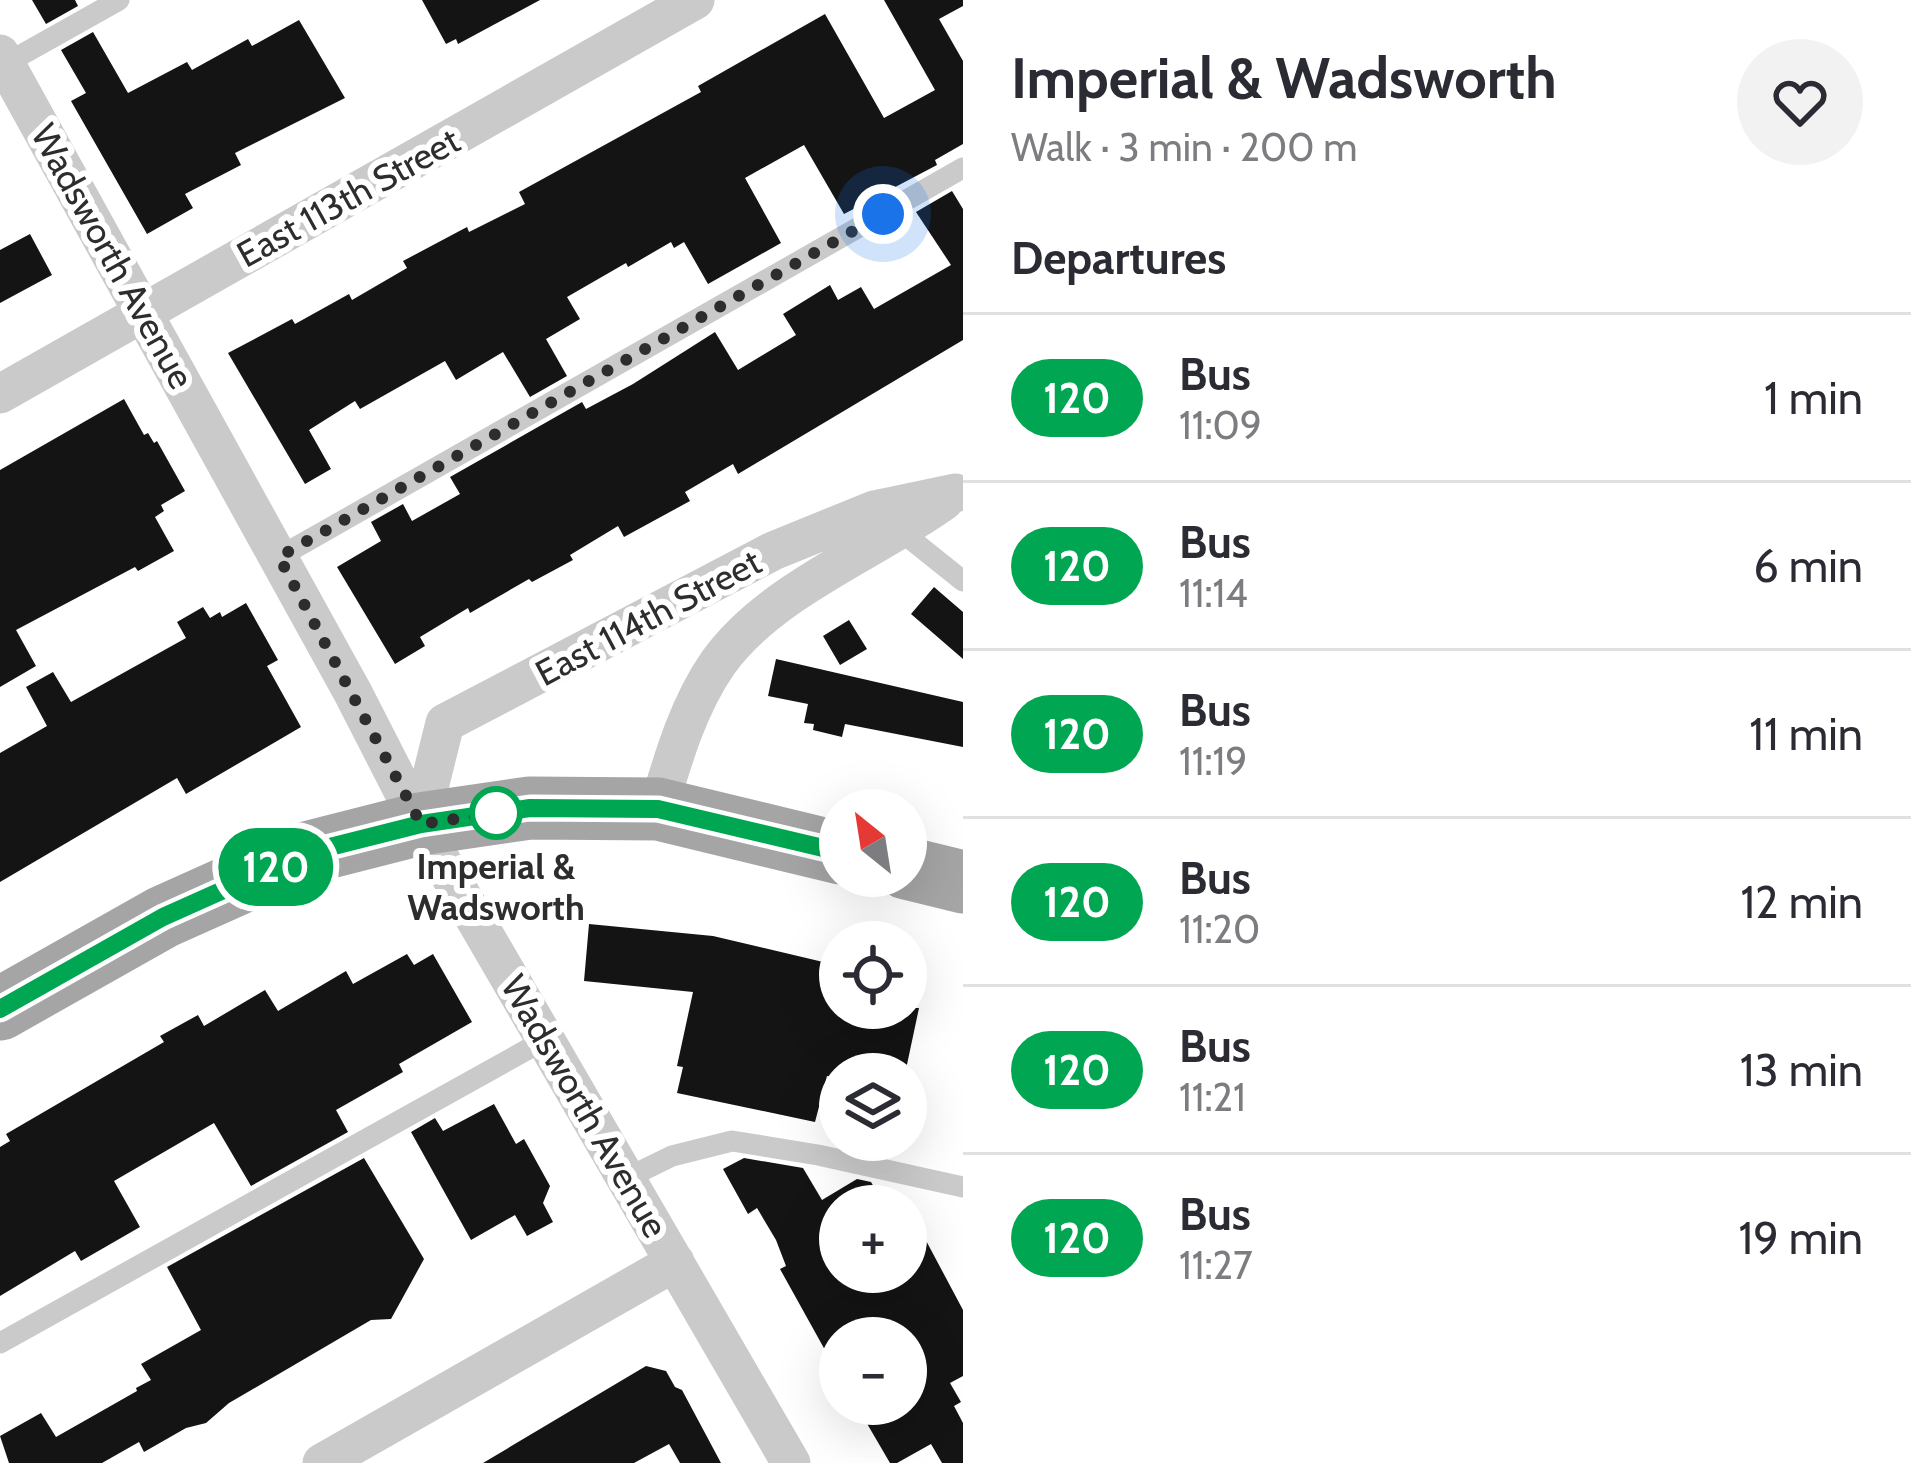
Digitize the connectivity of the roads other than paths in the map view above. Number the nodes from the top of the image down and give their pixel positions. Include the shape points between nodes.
1 (118, 0) edge
2 (695, 0) edge
3 (3, 59) edge
4 (963, 168) edge
5 (145, 311) junction
6 (0, 394) edge
7 (959, 490) edge
8 (888, 521) junction
9 (279, 557) junction
10 (963, 581) edge
11 (658, 809) junction
12 (421, 824) junction
13 (819, 848) edge
14 (927, 873) edge
15 (963, 882) edge
16 (0, 1009) edge
17 (548, 1038) junction
18 (626, 1178) junction
19 (963, 1187) edge
20 (675, 1262) junction
21 (0, 1342) edge
22 (322, 1463) edge
23 (790, 1463) edge

1 - 3 lane
2 - 5 street, East 113th Street
3 - 5 street, Wadsworth Avenue
4 - 9 lane
5 - 6 street, East 113th Street
5 - 9 street, Wadsworth Avenue
7 - 8 street, East 114th Street
8 - 10 lane
8 - 11 street, East 114th Street via 775,606 719,662 682,733
8 - 12 street, East 114th Street via 773,551 445,723
9 - 12 street, Wadsworth Avenue
11 - 12 main road via 530,808
11 - 13 main road
12 - 16 main road via 306,853 163,917
12 - 17 street, Wadsworth Avenue
14 - 15 main road
17 - 18 street, Wadsworth Avenue
17 - 21 lane
18 - 19 lane via 732,1141
18 - 20 street, Wadsworth Avenue
20 - 22 street
20 - 23 street, Wadsworth Avenue

